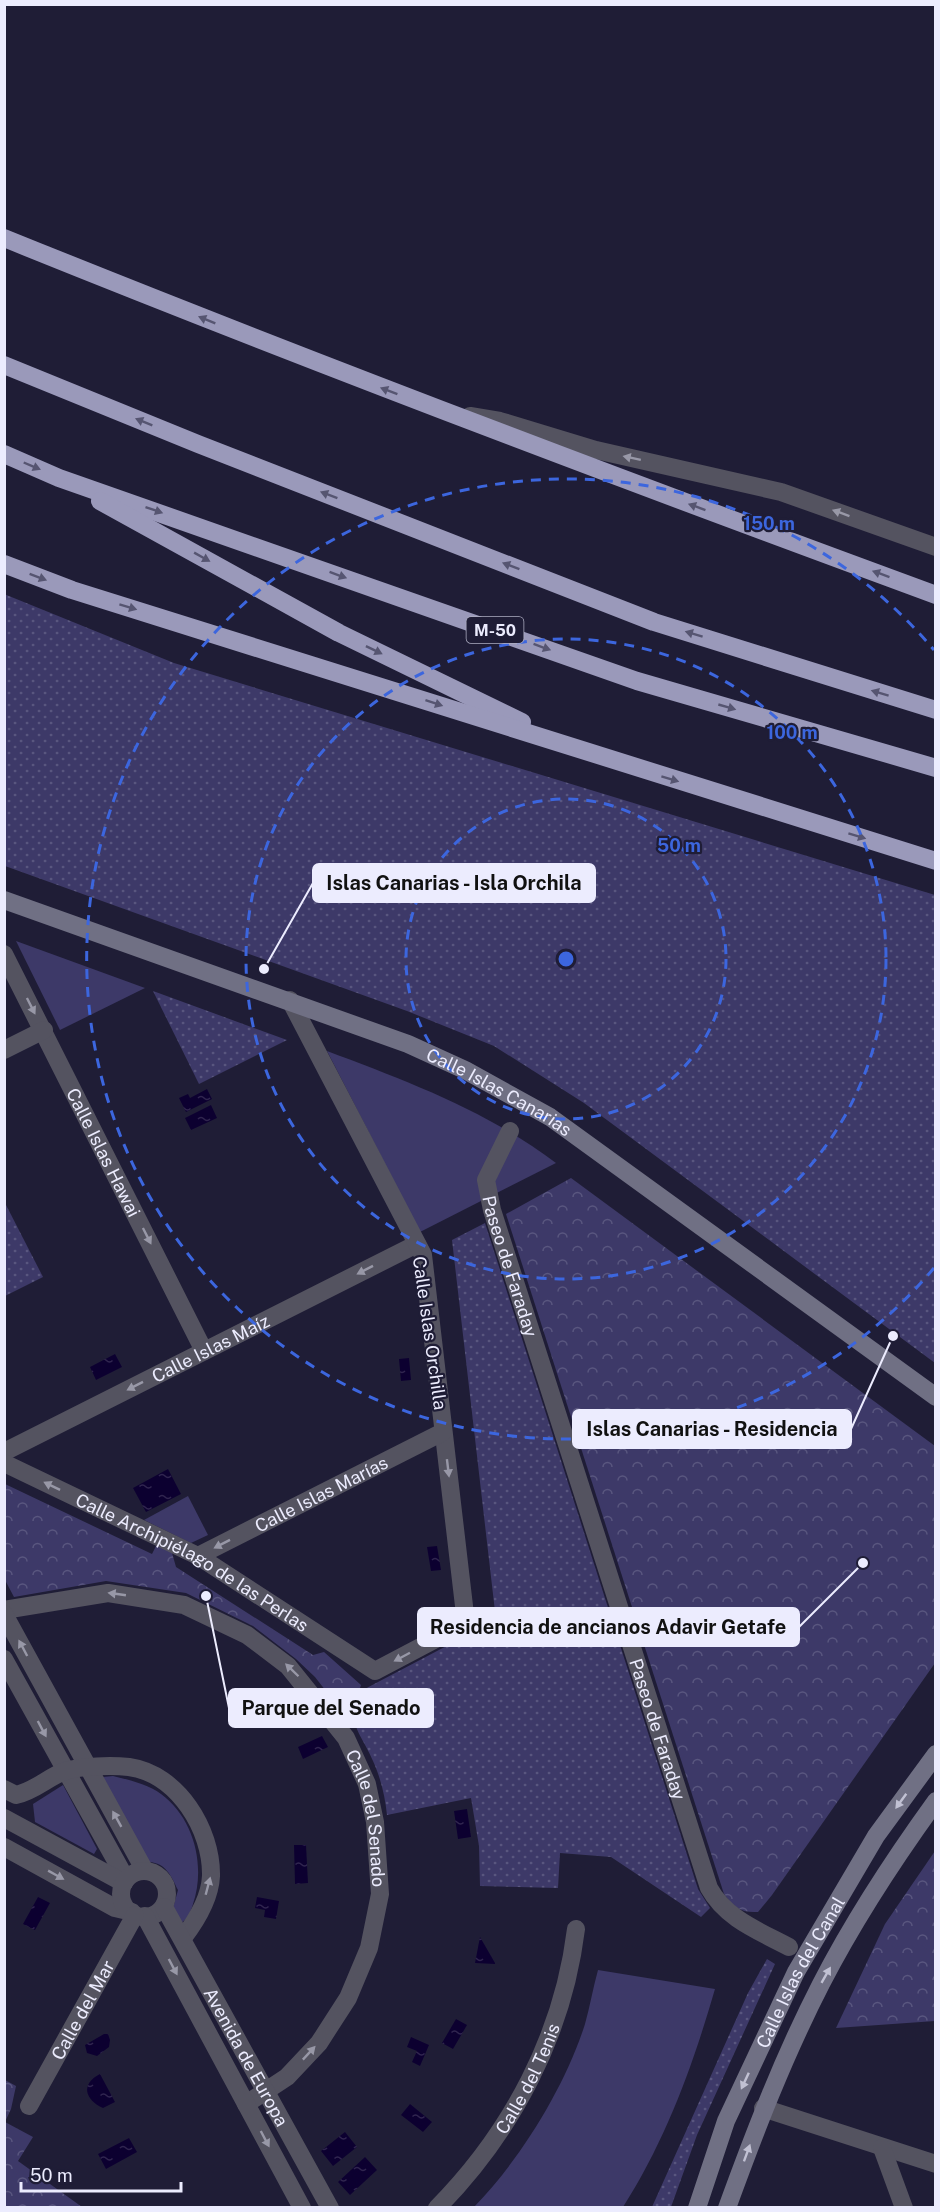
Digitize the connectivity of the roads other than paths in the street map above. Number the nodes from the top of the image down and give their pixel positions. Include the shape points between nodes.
1 (4, 238) edge
2 (4, 365) edge
3 (444, 412) junction
4 (4, 454) edge
5 (59, 478) junction
6 (936, 547) edge
7 (4, 564) edge
8 (936, 595) edge
9 (936, 710) edge
10 (615, 761) junction
11 (936, 768) edge
12 (936, 861) edge
13 (4, 900) edge
14 (4, 954) edge
15 (290, 1000) junction
16 (44, 1030) junction
17 (4, 1050) edge
18 (510, 1131) dead end
19 (417, 1244) junction
20 (204, 1351) junction
21 (936, 1397) edge
22 (443, 1432) junction
23 (4, 1452) edge
24 (4, 1463) edge
25 (198, 1556) junction
26 (4, 1612) edge
27 (4, 1659) edge
28 (375, 1671) joint
29 (936, 1754) edge
30 (88, 1768) junction
31 (65, 1771) junction
32 (4, 1789) edge
33 (936, 1801) edge
34 (4, 1818) edge
35 (4, 1847) edge
36 (145, 1871) junction
37 (125, 1881) junction
38 (164, 1907) junction
39 (137, 1914) junction
40 (576, 1929) dead end
41 (183, 1938) junction
42 (789, 1947) dead end
43 (266, 2092) junction
44 (246, 2104) junction
45 (29, 2106) dead end
46 (763, 2108) junction
47 (882, 2148) junction
48 (936, 2164) edge
49 (302, 2208) edge
50 (330, 2208) edge
51 (437, 2208) edge
52 (697, 2208) edge
53 (727, 2208) edge
54 (904, 2208) edge

3 -> 1 highway
9 -> 2 highway via 654,622
6 -> 3 street via 782,492 596,450 500,421
8 -> 3 highway
4 -> 5 highway, M-50
5 -> 10 highway via 339,633 530,725
5 -> 11 highway, M-50 via 637,681
7 -> 10 highway via 72,590
10 -> 12 highway
13 - 15 street, Calle Islas Canarias
14 -> 16 street, Calle Islas Hawai
15 - 19 street, Calle Islas Orchilla
15 - 21 street, Calle Islas Canarias via 408,1044 550,1117
16 - 17 street
16 -> 20 street, Calle Islas Hawai
18 - 42 street, Paseo de Faraday via 486,1180 492,1210 709,1888 728,1913
19 -> 20 street, Calle Islas Maíz
19 - 22 street, Calle Islas Orchilla via 423,1256
20 -> 23 street, Calle Islas Maíz
22 -> 25 street, Calle Islas Marías
22 -> 28 street, Calle Islas Orchilla via 466,1623
25 -> 24 street, Calle Archipiélago de las Perlas
25 - 28 street, Calle Archipiélago de las Perlas
30 -> 26 street
43 -> 26 street, Calle del Senado via 287,2077 319,2043 348,1998 369,1948 380,1894 375,1822 367,1784 346,1738 288,1666 247,1635 184,1605 108,1593
27 -> 31 street
29 -> 52 street, Calle Islas del Canal via 876,1836 796,1972 726,2121
30 - 31 street
36 -> 30 street
41 -> 30 street via 196,1922 211,1877 200,1822 178,1793 154,1776 130,1767
31 - 32 street via 30,1792 16,1796
31 - 37 street
46 -> 33 street, Calle Islas del Canal via 827,1974 910,1836
34 - 37 street
35 -> 39 street via 115,1908
36 - 37 street via 135,1872
36 - 38 street via 162,1879 168,1892
37 - 39 street via 121,1892 123,1904
38 - 39 street via 152,1916
38 - 41 street, Avenida de Europa
39 -> 44 street, Avenida de Europa
39 - 45 street, Calle del Mar
40 - 51 street, Calle del Tenis via 569,1976 530,2082 508,2121
41 - 43 street, Avenida de Europa
43 - 44 street, Calle del Senado
43 - 50 street, Avenida de Europa
44 -> 49 street, Avenida de Europa
46 - 47 street
53 -> 46 street, Calle Islas del Canal
47 - 48 street
47 - 54 street

